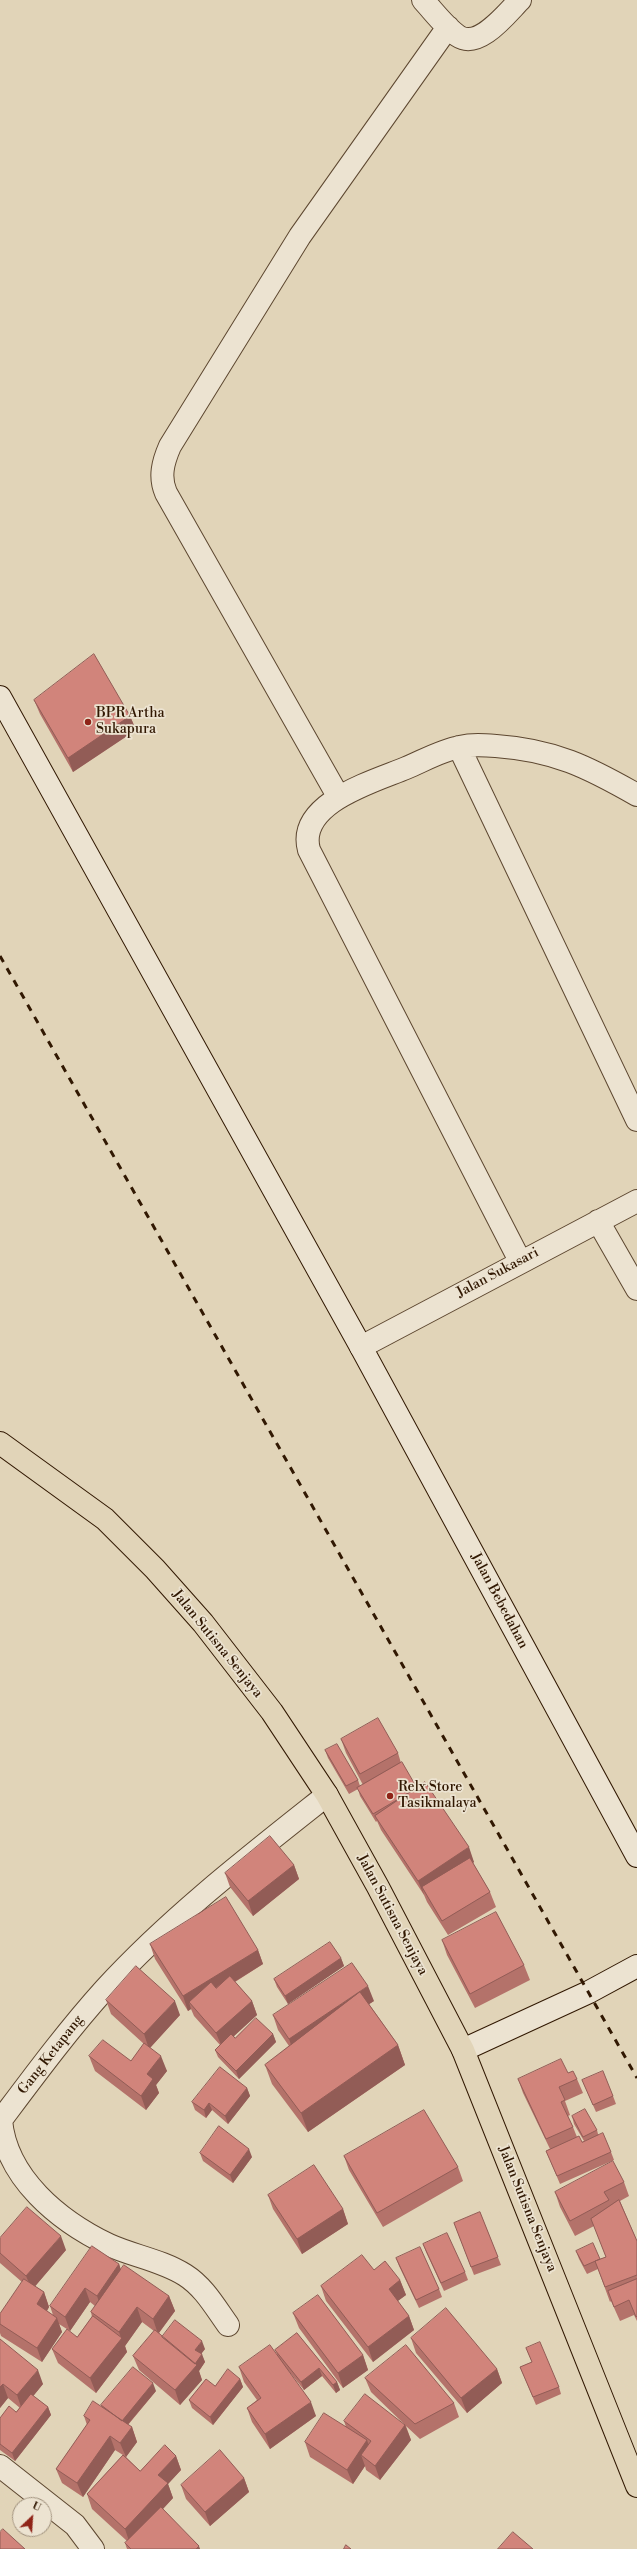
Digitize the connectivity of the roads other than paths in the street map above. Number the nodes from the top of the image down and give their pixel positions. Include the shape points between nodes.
1 (423, 0) edge
2 (520, 0) edge
3 (448, 27) junction
4 (0, 697) edge
5 (459, 747) junction
6 (637, 795) edge
7 (338, 796) junction
8 (637, 1120) edge
9 (637, 1201) edge
10 (598, 1221) junction
11 (520, 1262) junction
12 (637, 1289) edge
13 (360, 1347) junction
14 (0, 1442) edge
15 (327, 1795) junction
16 (637, 1856) edge
17 (637, 1966) edge
18 (463, 2050) junction
19 (0, 2120) edge
20 (228, 2325) dead end
21 (0, 2466) edge
22 (637, 2486) edge
23 (93, 2549) edge

1 - 3 street
2 - 3 street via 490,31 480,36 463,38
3 - 7 street via 300,236 174,439 163,467 166,494
4 - 13 street, Jalan Bebedahan
5 - 6 street via 497,746 549,754 592,770
5 - 7 street
5 - 8 street
7 - 11 street via 320,811 312,823 308,831 309,850
9 - 10 street, Jalan Sukasari
10 - 11 street, Jalan Sukasari
10 - 12 street
11 - 13 street, Jalan Sukasari
13 - 16 street, Jalan Bebedahan
14 - 15 main road, Jalan Sutisna Senjaya via 105,1519 155,1569 203,1623 272,1712
15 - 18 main road, Jalan Sutisna Senjaya
15 - 19 street, Gang Ketapang via 241,1863 134,1960 74,2026
17 - 18 street via 588,1992
18 - 22 main road, Jalan Sutisna Senjaya
19 - 20 street, Gang Ketapang via 2,2138 16,2169 26,2183 47,2202 67,2219 109,2245 184,2274 203,2290
21 - 23 street via 74,2525

